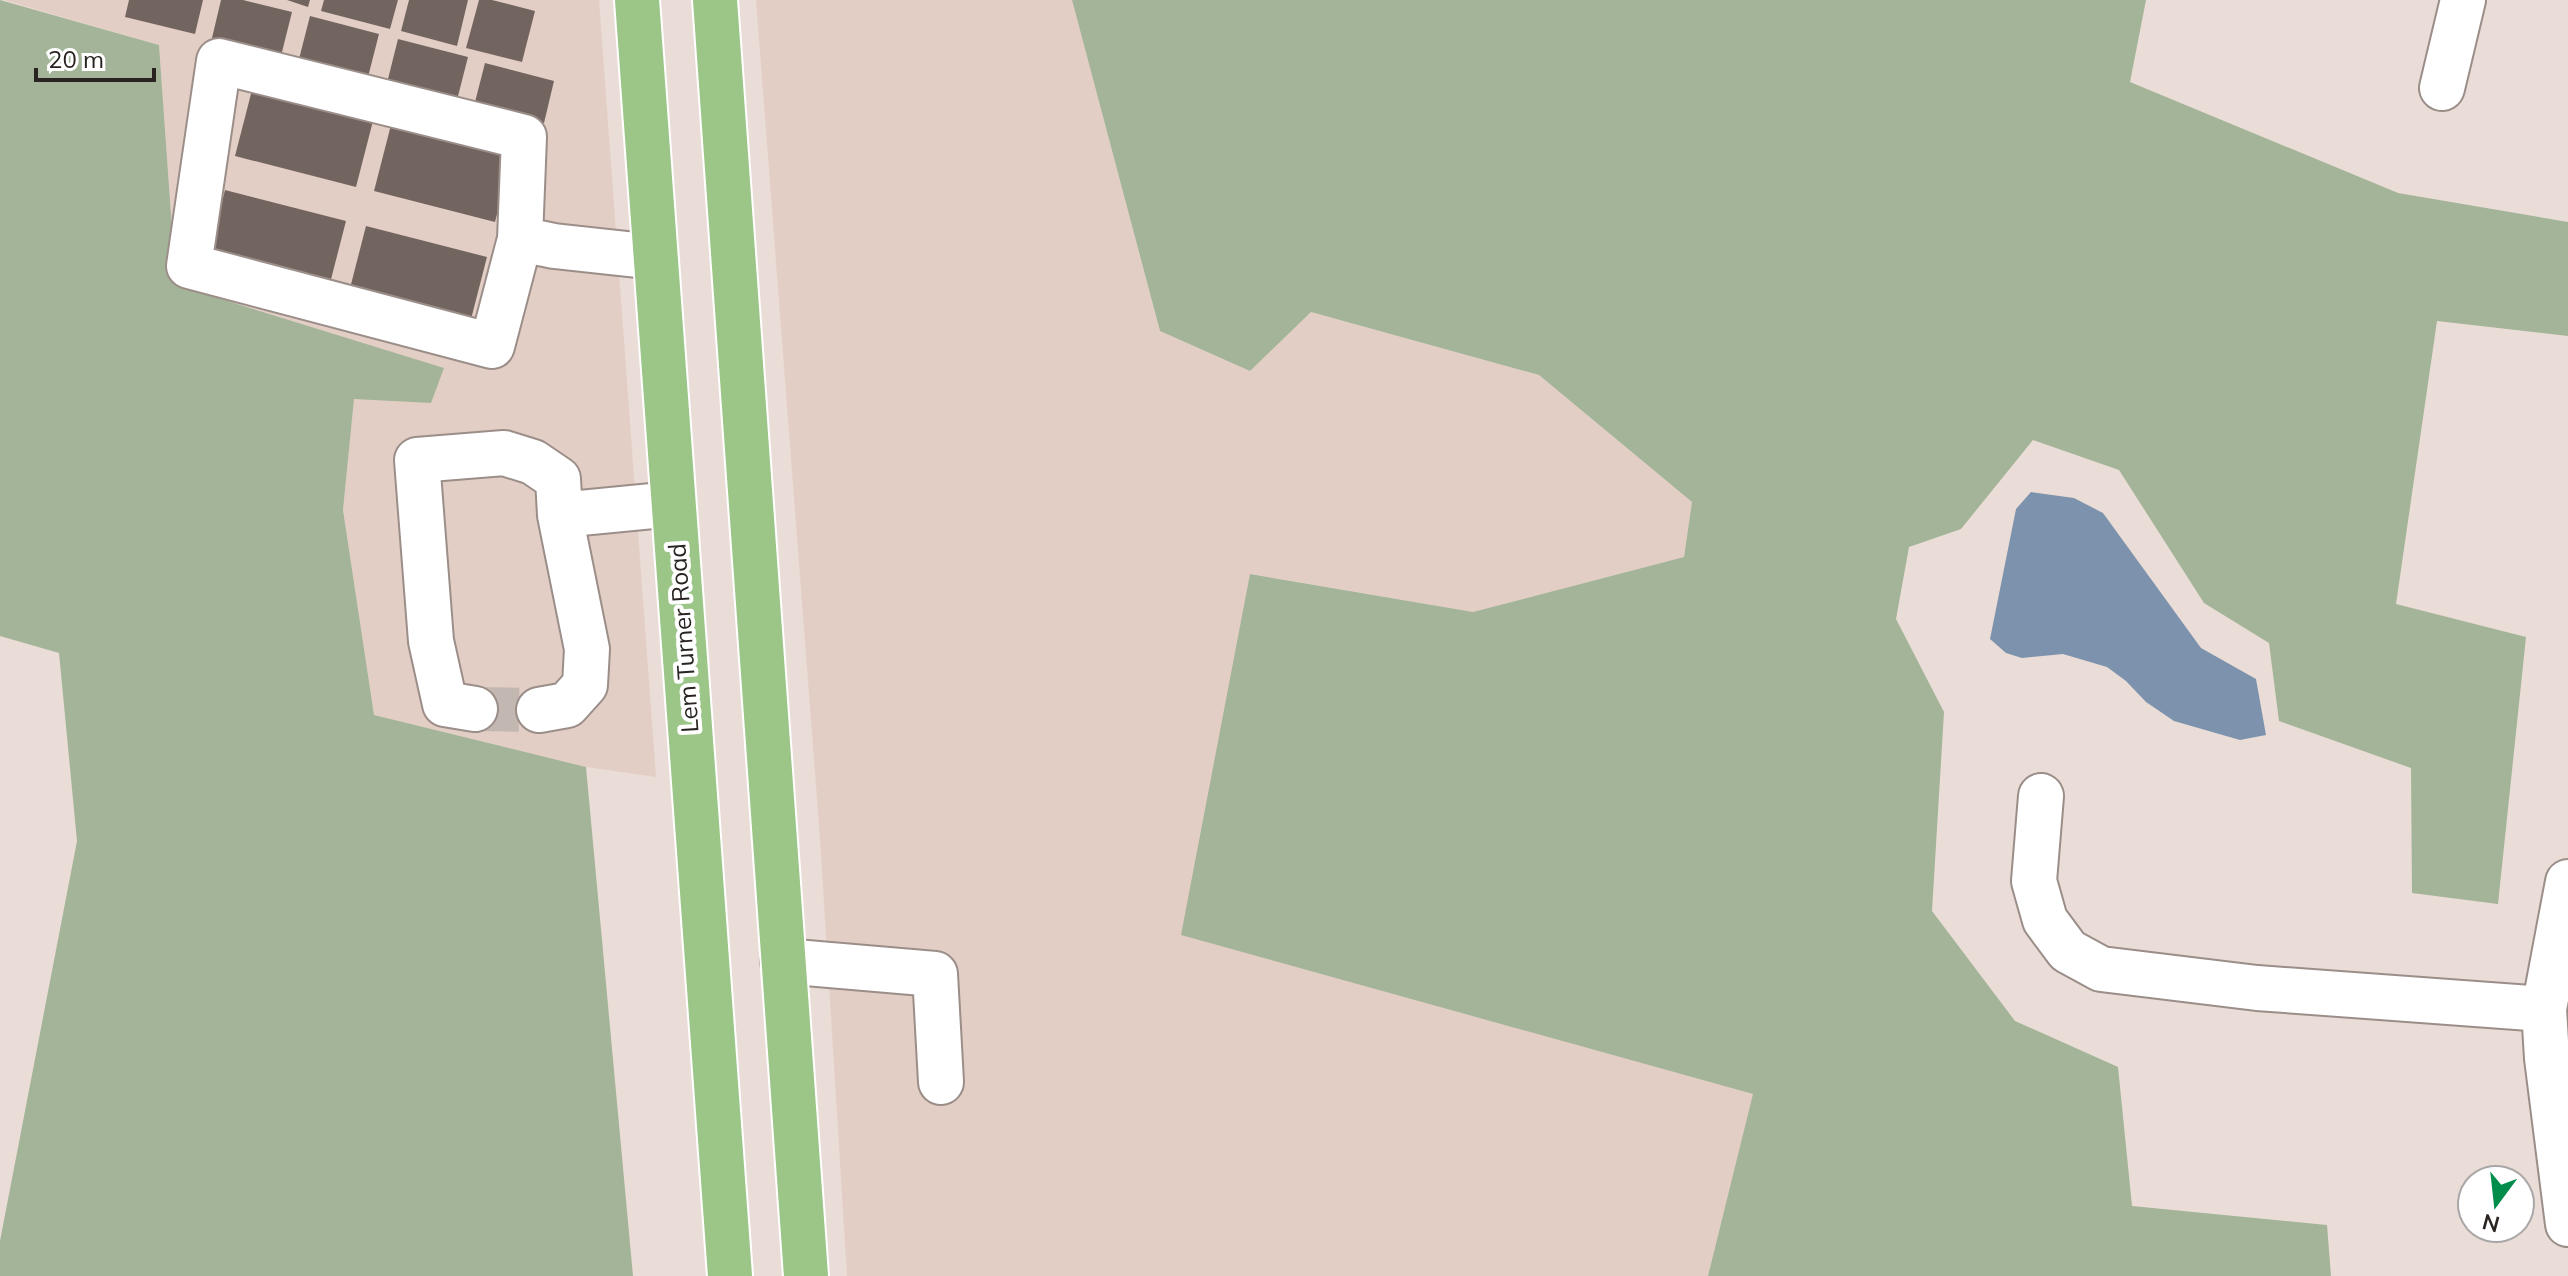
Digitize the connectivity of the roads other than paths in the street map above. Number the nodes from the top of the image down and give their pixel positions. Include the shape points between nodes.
1 (637, 0) edge
2 (715, 0) edge
3 (2463, 0) edge
4 (2442, 88) dead end
5 (520, 239) junction
6 (655, 257) junction
7 (673, 504) junction
8 (560, 515) junction
9 (460, 706) dead end
10 (539, 710) tunnel mouth
11 (2041, 796) dead end
12 (2568, 882) edge
13 (783, 961) junction
14 (2544, 1009) junction
15 (941, 1082) dead end
16 (2568, 1216) edge
17 (730, 1276) edge
18 (806, 1276) edge

1 - 6 main road, Lem Turner Road
2 - 13 main road
3 - 4 street
5 - 5 street via 524,137 219,61 189,266 492,346
5 - 6 street
6 - 7 main road, Lem Turner Road
7 - 8 street
7 - 17 main road, Lem Turner Road
8 - 9 street via 558,479 533,462 504,453 417,460 431,641
8 - 10 street via 587,649 585,685 567,705
11 - 14 street via 2034,881 2045,920 2068,951 2101,969 2257,988
12 - 14 street
13 - 15 street via 935,974
13 - 18 main road
14 - 16 street

